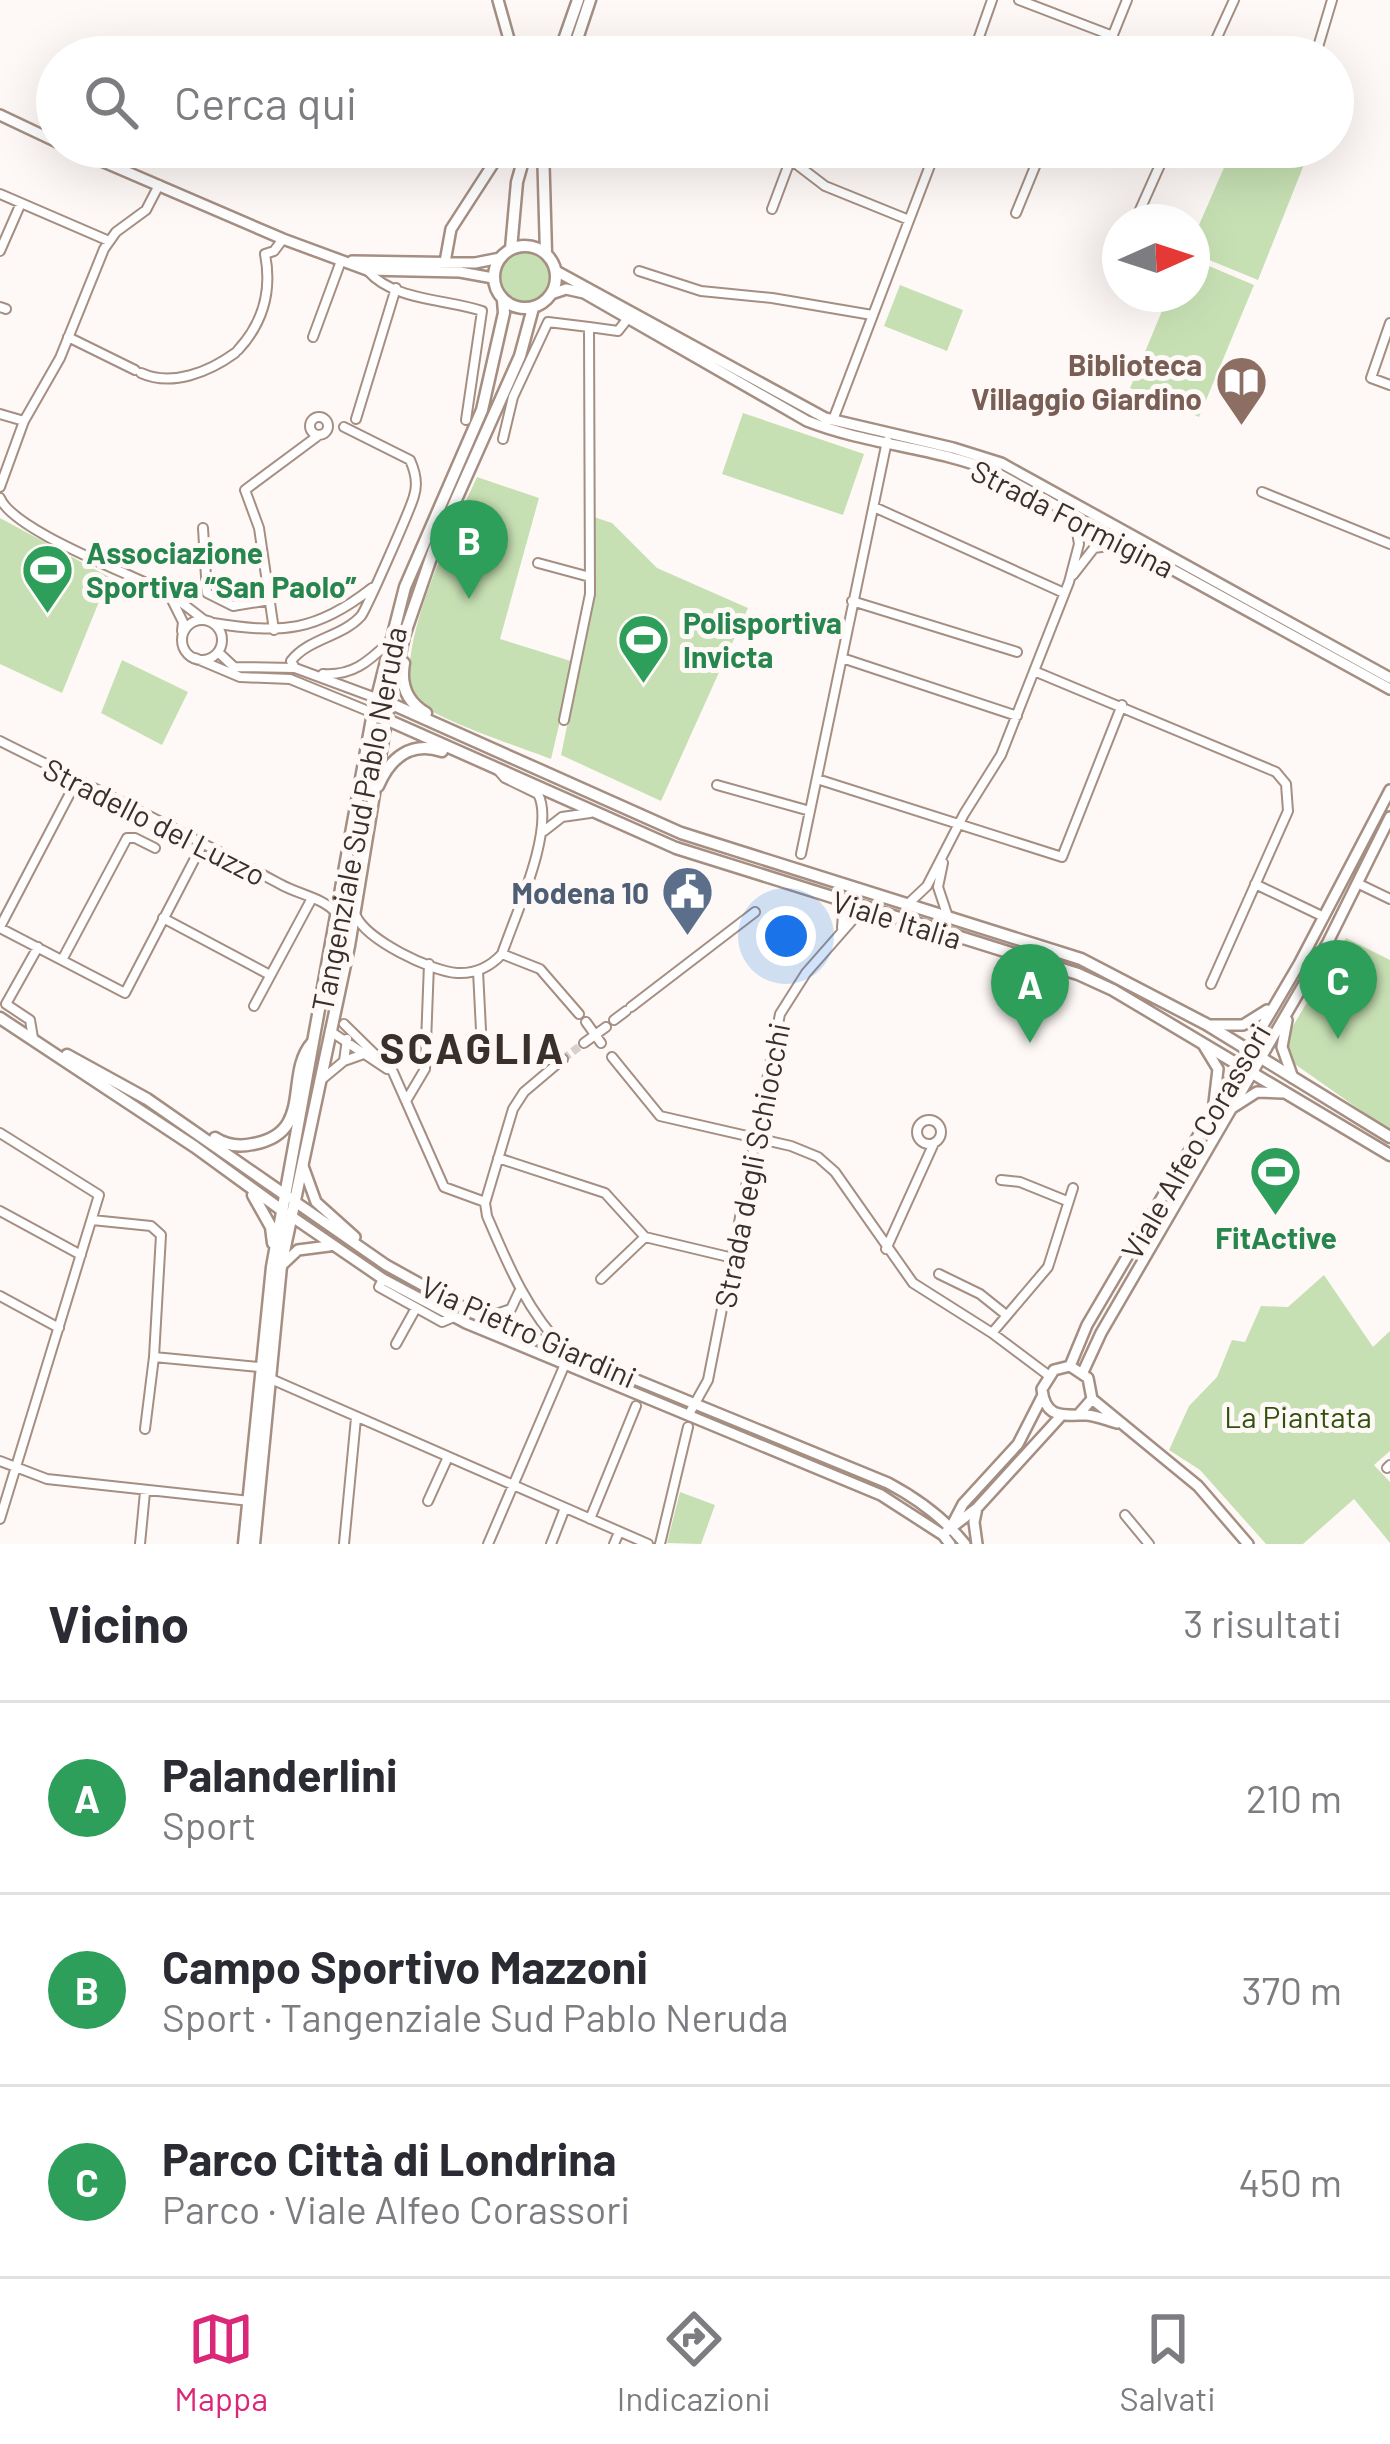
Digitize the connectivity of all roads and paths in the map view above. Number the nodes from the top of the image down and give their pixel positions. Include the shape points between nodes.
1 (498, 0) edge
2 (578, 0) edge
3 (590, 0) edge
4 (992, 0) edge
5 (1019, 0) edge
6 (1127, 0) edge
7 (1234, 0) edge
8 (1331, 0) edge
9 (508, 36) edge
10 (565, 36) edge
11 (578, 36) edge
12 (979, 36) edge
13 (1112, 36) joint
14 (1218, 36) edge
15 (1321, 36) edge
16 (0, 115) edge
17 (36, 132) edge
18 (120, 168) edge
19 (490, 168) edge
20 (521, 168) edge
21 (544, 168) edge
22 (787, 168) edge
23 (800, 168) edge
24 (929, 168) edge
25 (1034, 168) edge
26 (1159, 168) edge
27 (159, 184) junction
28 (0, 194) edge
29 (21, 203) junction
30 (1143, 204) edge
31 (772, 209) dead end
32 (1016, 213) dead end
33 (909, 220) junction
34 (283, 239) junction
35 (109, 241) junction
36 (511, 249) junction
37 (0, 251) edge
38 (546, 254) junction
39 (500, 258) junction
40 (341, 261) junction
41 (367, 266) junction
42 (445, 267) junction
43 (556, 271) junction
44 (639, 271) dead end
45 (418, 272) junction
46 (494, 278) junction
47 (396, 288) junction
48 (417, 294) junction
49 (551, 294) junction
50 (503, 300) junction
51 (533, 308) junction
52 (630, 314) junction
53 (872, 315) junction
54 (1390, 323) edge
55 (589, 327) junction
56 (68, 337) junction
57 (314, 337) dead end
58 (1390, 385) edge
59 (0, 414) edge
60 (356, 419) dead end
61 (466, 419) dead end
62 (24, 422) junction
63 (831, 425) junction
64 (887, 438) junction
65 (503, 439) dead end
66 (1033, 482) junction
67 (0, 487) edge
68 (1262, 492) dead end
69 (0, 498) edge
70 (874, 507) junction
71 (1075, 514) junction
72 (203, 528) dead end
73 (1390, 544) edge
74 (1150, 558) junction
75 (538, 562) dead end
76 (590, 577) junction
77 (1069, 582) junction
78 (374, 586) junction
79 (1064, 593) junction
80 (168, 594) junction
81 (270, 600) junction
82 (853, 601) junction
83 (208, 621) junction
84 (244, 628) junction
85 (274, 630) junction
86 (404, 636) junction
87 (222, 638) junction
88 (182, 640) junction
89 (388, 643) junction
90 (218, 652) junction
91 (1016, 652) dead end
92 (194, 658) junction
93 (842, 658) junction
94 (295, 668) junction
95 (1034, 670) junction
96 (313, 674) junction
97 (1384, 681) edge
98 (1390, 689) edge
99 (1390, 699) edge
100 (382, 700) junction
101 (1122, 705) junction
102 (379, 716) junction
103 (1017, 716) junction
104 (564, 720) dead end
105 (0, 742) edge
106 (503, 754) junction
107 (473, 758) junction
108 (497, 769) junction
109 (77, 779) junction
110 (817, 779) junction
111 (717, 785) dead end
112 (1390, 790) edge
113 (371, 800) junction
114 (810, 811) junction
115 (596, 812) junction
116 (1390, 817) edge
117 (959, 823) junction
118 (543, 832) junction
119 (202, 843) junction
120 (154, 848) dead end
121 (801, 854) dead end
122 (945, 854) junction
123 (1255, 884) junction
124 (1358, 884) junction
125 (1390, 899) edge
126 (311, 900) junction
127 (837, 900) junction
128 (907, 905) junction
129 (353, 907) junction
130 (862, 908) junction
131 (755, 912) dead end
132 (336, 913) junction
133 (1325, 917) junction
134 (164, 919) junction
135 (949, 919) junction
136 (0, 927) edge
137 (842, 930) junction
138 (1333, 932) junction
139 (373, 938) junction
140 (332, 940) junction
141 (349, 946) junction
142 (38, 947) junction
143 (502, 955) junction
144 (62, 960) junction
145 (430, 964) junction
146 (478, 971) junction
147 (270, 975) junction
148 (1210, 984) dead end
149 (1279, 998) junction
150 (337, 1003) junction
151 (254, 1006) dead end
152 (1287, 1015) junction
153 (0, 1018) edge
154 (344, 1024) junction
155 (1206, 1024) junction
156 (330, 1031) junction
157 (1197, 1037) junction
158 (33, 1039) junction
159 (598, 1039) junction
160 (315, 1042) junction
161 (347, 1043) junction
162 (584, 1043) tunnel mouth
163 (47, 1047) junction
164 (482, 1050) dead end
165 (1254, 1054) junction
166 (361, 1055) junction
167 (612, 1057) dead end
168 (563, 1059) tunnel mouth
169 (344, 1061) junction
170 (1247, 1067) junction
171 (393, 1072) junction
172 (1293, 1078) junction
173 (319, 1082) junction
174 (1299, 1097) junction
175 (147, 1099) junction
176 (406, 1102) junction
177 (1227, 1112) junction
178 (1208, 1119) junction
179 (0, 1133) edge
180 (757, 1136) junction
181 (1390, 1137) edge
182 (934, 1143) dead end
183 (195, 1147) junction
184 (1390, 1155) edge
185 (498, 1158) junction
186 (302, 1162) junction
187 (1000, 1180) dead end
188 (1073, 1188) dead end
189 (289, 1197) junction
190 (1067, 1201) junction
191 (485, 1202) junction
192 (0, 1211) edge
193 (286, 1213) junction
194 (92, 1220) junction
195 (645, 1237) junction
196 (331, 1246) junction
197 (886, 1249) junction
198 (81, 1255) junction
199 (734, 1258) junction
200 (278, 1261) junction
201 (386, 1265) junction
202 (939, 1274) dead end
203 (601, 1279) dead end
204 (381, 1283) junction
205 (519, 1291) junction
206 (0, 1296) edge
207 (416, 1308) junction
208 (1005, 1314) junction
209 (455, 1316) junction
210 (486, 1318) junction
211 (59, 1328) junction
212 (992, 1333) junction
213 (396, 1344) dead end
214 (566, 1351) junction
215 (154, 1357) junction
216 (565, 1364) junction
217 (1070, 1366) junction
218 (259, 1367) junction
219 (1083, 1372) junction
220 (1048, 1375) junction
221 (269, 1378) junction
222 (1042, 1397) junction
223 (1092, 1399) junction
224 (696, 1402) junction
225 (636, 1406) dead end
226 (689, 1414) junction
227 (1078, 1415) junction
228 (1060, 1417) junction
229 (356, 1418) junction
230 (688, 1427) dead end
231 (1127, 1427) junction
232 (145, 1429) dead end
233 (448, 1457) junction
234 (0, 1461) edge
235 (16, 1470) junction
236 (513, 1486) junction
237 (145, 1492) junction
238 (914, 1497) junction
239 (252, 1501) junction
240 (428, 1501) dead end
241 (963, 1504) junction
242 (565, 1508) junction
243 (977, 1508) junction
244 (1125, 1515) dead end
245 (0, 1519) edge
246 (590, 1519) junction
247 (619, 1532) junction
248 (948, 1535) edge
249 (140, 1544) edge
250 (244, 1544) edge
251 (254, 1544) edge
252 (344, 1544) edge
253 (488, 1544) edge
254 (551, 1544) edge
255 (614, 1544) edge
256 (649, 1544) edge
257 (660, 1544) edge
258 (965, 1544) edge
259 (977, 1544) edge
260 (1149, 1544) edge
261 (1248, 1544) edge

1 - 9 street
2 - 10 main road
3 - 11 main road
4 - 12 street
5 - 13 street
6 - 13 street
7 - 14 street
8 - 15 street
16 - 17 street
18 - 27 street
19 - 42 street via 451,229
20 - 36 main road
21 - 38 main road
22 - 31 street
23 - 33 street
24 - 33 street
25 - 32 street
26 - 30 street
27 - 34 street
27 - 35 street via 146,210
28 - 29 street
29 - 35 street
29 - 37 street
33 - 53 street
34 - 40 street
34 - 56 street via 265,254 260,322 236,351 198,374 150,377
35 - 56 street
36 - 38 main road
36 - 39 main road
38 - 43 main road
39 - 42 street
39 - 46 main road
40 - 41 street
40 - 57 street
41 - 42 street
41 - 45 street
41 - 47 street
42 - 45 street
42 - 46 street
43 - 49 main road
43 - 52 street, Strada Formigina
44 - 53 street via 701,291
45 - 48 street
46 - 50 main road
47 - 48 street
47 - 60 street
48 - 61 street via 482,311
49 - 51 main road
49 - 52 street, Strada Formigina via 579,291
50 - 51 main road
50 - 89 main road, Tangenziale Sud Pablo Neruda via 482,410
51 - 86 main road, Tangenziale Sud Pablo Neruda
52 - 55 street via 618,331
52 - 63 street, Strada Formigina via 807,421
53 - 63 street
54 - 58 street via 1371,378
55 - 65 street via 548,322
55 - 76 street
56 - 62 street
59 - 62 street
62 - 67 street
63 - 64 street, Strada Formigina
64 - 66 street, Strada Formigina
64 - 70 street
66 - 71 street, Strada Formigina
66 - 97 street, Strada Formigina
68 - 73 street
69 - 80 street via 8,511 74,550
70 - 79 street
70 - 82 street
71 - 74 street, Strada Formigina
71 - 77 street via 1079,544
72 - 81 street via 207,592 232,606
74 - 77 street via 1103,546
74 - 97 street, Strada Formigina
75 - 76 street
76 - 104 street
77 - 79 street
78 - 81 street via 414,498 415,475 402,454 344,427 324,428 245,490
78 - 85 street via 312,626
78 - 94 street via 364,614 303,648
79 - 95 street
80 - 83 street
80 - 88 street via 183,622
81 - 85 street
82 - 91 street
82 - 93 street
83 - 84 street
83 - 87 street
83 - 88 street via 188,625
84 - 85 street
84 - 87 street
86 - 100 main road, Tangenziale Sud Pablo Neruda
86 - 106 main road via 403,683 415,706
87 - 90 street
88 - 92 street
89 - 96 street via 357,670
89 - 100 main road, Tangenziale Sud Pablo Neruda
90 - 92 street
90 - 94 street via 234,667
92 - 102 street via 240,677 290,679
93 - 103 street
93 - 110 street
94 - 96 street
95 - 101 street
95 - 103 street
96 - 100 street
97 - 98 street, Strada Formigina
97 - 99 street
100 - 102 main road, Tangenziale Sud Pablo Neruda
100 - 106 main road
101 - 117 street via 1062,857
101 - 123 street via 1281,776 1288,812
102 - 107 main road, Viale Italia
102 - 113 main road, Tangenziale Sud Pablo Neruda
102 - 132 main road, Tangenziale Sud Pablo Neruda
103 - 117 street
105 - 109 street, Stradello del Luzzo
106 - 128 main road, Viale Italia via 681,833
107 - 108 main road, Viale Italia
107 - 113 main road via 410,749 387,768
108 - 115 main road, Viale Italia
108 - 118 street via 538,794
109 - 119 street, Stradello del Luzzo
109 - 136 street
110 - 114 street
110 - 117 street
111 - 114 street
112 - 133 street, Viale Alfeo Corassori
113 - 129 main road, Tangenziale Sud Pablo Neruda
114 - 121 street
115 - 118 street via 562,817
115 - 127 main road, Viale Italia via 676,848
116 - 124 street, Viale Alfeo Corassori
117 - 122 street
118 - 143 street
119 - 126 street, Stradello del Luzzo
119 - 134 street
120 - 144 street via 127,838
122 - 128 street
122 - 135 street via 938,887
123 - 133 street
123 - 148 street
124 - 125 street
124 - 138 street, Viale Alfeo Corassori
126 - 132 street, Stradello del Luzzo
126 - 147 street
127 - 130 main road, Viale Italia
127 - 137 street
128 - 135 main road, Viale Italia
129 - 139 street
129 - 141 main road, Tangenziale Sud Pablo Neruda
130 - 137 street, Strada degli Schiocchi
130 - 157 main road, Viale Italia via 1078,974
131 - 159 street
132 - 140 main road, Tangenziale Sud Pablo Neruda
133 - 138 street
133 - 149 street, Viale Alfeo Corassori
134 - 144 street via 125,993
134 - 147 street
135 - 155 main road, Viale Italia via 1081,959
136 - 142 street
137 - 180 street, Strada degli Schiocchi via 780,1014
138 - 152 street, Viale Alfeo Corassori
139 - 141 street
139 - 145 street
140 - 156 main road
140 - 160 main road, Tangenziale Sud Pablo Neruda
141 - 150 main road, Tangenziale Sud Pablo Neruda
142 - 144 street
142 - 158 street via 6,1004 30,1020
143 - 146 street
143 - 159 street via 540,969
145 - 146 street
145 - 176 street via 425,1069
146 - 164 street
147 - 151 street
149 - 155 street via 1253,1022
149 - 165 street, Viale Alfeo Corassori
150 - 154 street
150 - 156 main road, Tangenziale Sud Pablo Neruda
152 - 165 street, Viale Alfeo Corassori
152 - 172 street via 1282,1048
153 - 158 main road, Via Pietro Giardini
154 - 161 street
154 - 171 street
155 - 165 main road, Viale Italia
156 - 161 street
156 - 173 main road, Tangenziale Sud Pablo Neruda
157 - 170 main road, Viale Italia
157 - 178 street via 1218,1069
158 - 163 main road, Via Pietro Giardini
159 - 162 street
160 - 175 main road via 304,1053 291,1118 264,1142 224,1144
160 - 189 main road, Tangenziale Sud Pablo Neruda
161 - 166 street
161 - 169 street
163 - 175 main road, Via Pietro Giardini
163 - 183 main road, Via Pietro Giardini
165 - 170 street, Viale Alfeo Corassori
165 - 172 main road, Viale Italia
166 - 169 street
166 - 171 street
167 - 180 street via 660,1116
168 - 185 street via 519,1100
169 - 173 street
170 - 174 main road, Viale Italia
170 - 177 street, Viale Alfeo Corassori
170 - 178 street, Viale Alfeo Corassori
171 - 176 street
172 - 181 main road
173 - 186 main road, Tangenziale Sud Pablo Neruda
174 - 177 street via 1257,1093
174 - 184 main road, Viale Italia
175 - 189 main road, Via Pietro Giardini
176 - 191 street via 444,1187
177 - 219 street, Viale Alfeo Corassori
178 - 217 street, Viale Alfeo Corassori
179 - 194 street via 99,1195
180 - 197 street via 828,1164
180 - 199 street, Strada degli Schiocchi
182 - 197 street
183 - 193 main road, Via Pietro Giardini
183 - 200 main road via 255,1197
185 - 191 street
185 - 195 street via 604,1193
186 - 189 main road, Tangenziale Sud Pablo Neruda
186 - 201 street via 316,1202
187 - 190 street
188 - 190 street
189 - 193 main road, Tangenziale Sud Pablo Neruda
189 - 201 street, Via Pietro Giardini
190 - 208 street via 1048,1267
191 - 205 street
192 - 198 street
193 - 196 street, Via Pietro Giardini
193 - 200 main road, Tangenziale Sud Pablo Neruda
194 - 198 street
194 - 215 street via 151,1226 161,1235
195 - 199 street
195 - 203 street
196 - 200 street
196 - 204 street, Via Pietro Giardini
197 - 212 street via 913,1283
198 - 211 street
199 - 224 street, Strada degli Schiocchi
200 - 218 main road
200 - 221 main road
201 - 210 street, Via Pietro Giardini
202 - 208 street
204 - 207 street
204 - 209 street, Via Pietro Giardini
205 - 210 street via 511,1309
205 - 214 street
206 - 211 street
207 - 209 street via 442,1322
207 - 213 street
208 - 212 street
209 - 216 street, Via Pietro Giardini
210 - 214 street, Via Pietro Giardini
211 - 235 street
212 - 220 street
214 - 224 street, Via Pietro Giardini
215 - 218 street
215 - 232 street
216 - 226 street, Via Pietro Giardini
216 - 236 street
217 - 219 street
217 - 220 street
218 - 239 main road
219 - 223 street
220 - 222 street
221 - 229 street
221 - 239 main road
222 - 228 street
222 - 241 street via 1018,1444
223 - 227 street
223 - 231 street
224 - 226 street, Strada degli Schiocchi
224 - 238 street, Via Pietro Giardini
225 - 246 street
226 - 248 street, Via Pietro Giardini via 881,1495
227 - 228 street
227 - 231 street
228 - 243 street
229 - 233 street
229 - 252 street
230 - 257 street
231 - 261 street via 1198,1486
233 - 236 street
233 - 240 street
234 - 235 street
235 - 237 street
235 - 245 street
236 - 242 street
236 - 253 street
237 - 239 street
237 - 249 street
238 - 241 street via 951,1510
238 - 248 street, Via Pietro Giardini
239 - 250 main road
239 - 251 main road
241 - 248 street
242 - 246 street
242 - 254 street
243 - 248 street
243 - 259 street
244 - 260 street
246 - 247 street
247 - 255 street
247 - 256 street
248 - 258 street, Via Pietro Giardini

